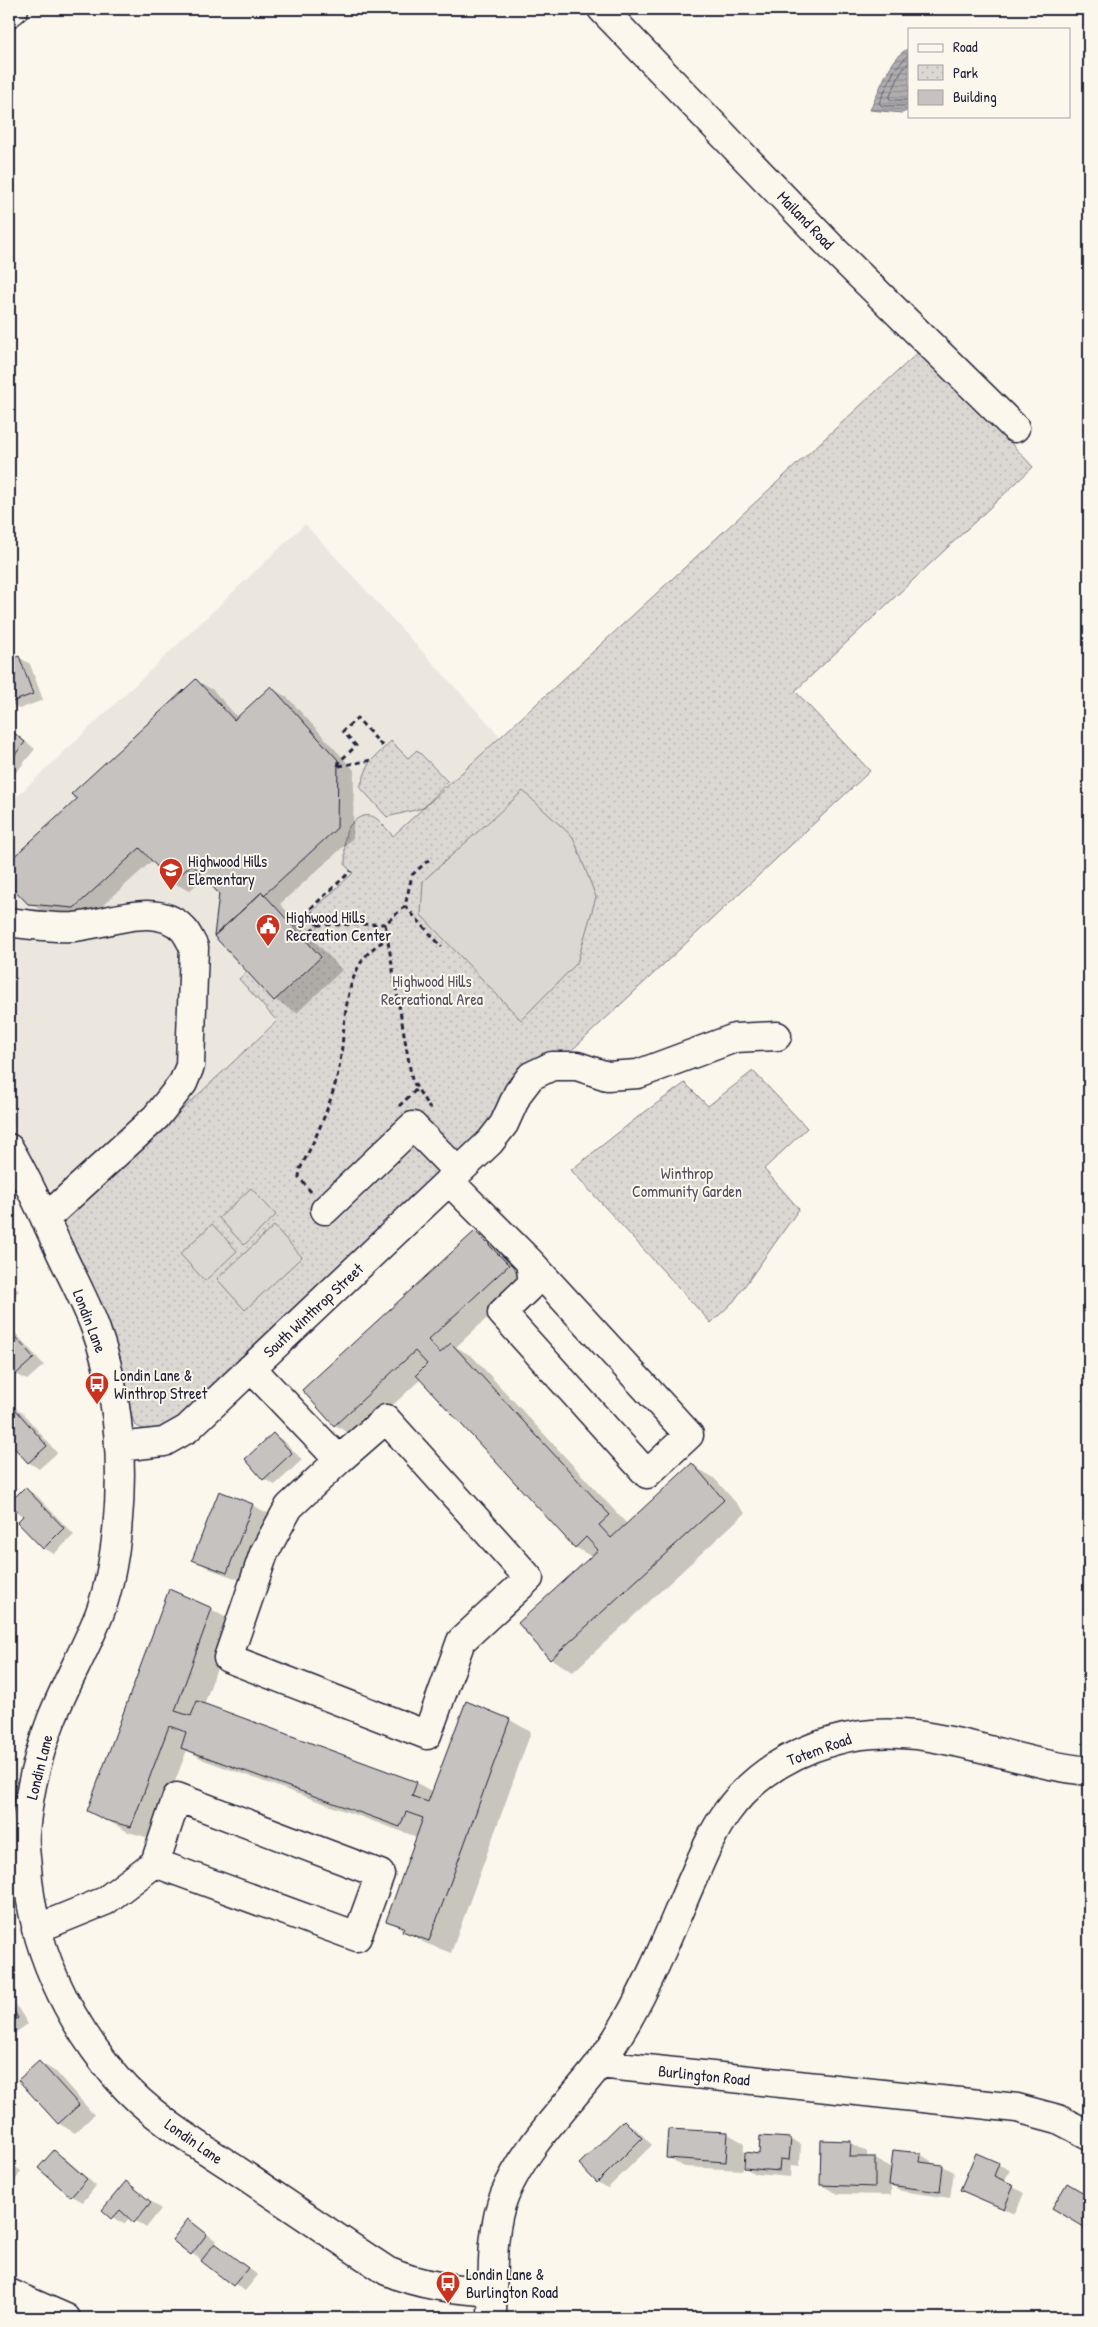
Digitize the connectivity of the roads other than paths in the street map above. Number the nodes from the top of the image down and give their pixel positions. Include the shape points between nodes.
1 (14, 9) edge
2 (602, 9) edge
3 (9, 13) edge
4 (1014, 428) dead end
5 (9, 922) edge
6 (777, 1036) dead end
7 (9, 1148) edge
8 (453, 1177) junction
9 (325, 1210) road end
10 (45, 1219) junction
11 (530, 1262) junction
12 (251, 1368) junction
13 (119, 1447) junction
14 (339, 1460) junction
15 (1089, 1770) edge
16 (155, 1863) junction
17 (36, 1929) junction
18 (599, 2064) junction
19 (1089, 2135) edge
20 (9, 2293) edge
21 (492, 2305) edge
22 (66, 2318) edge

1 - 3 street
2 - 4 street, Mailand Road via 836,251
5 - 10 street via 75,927 142,916 165,918 184,930 194,947 190,1066 183,1083 156,1117
6 - 8 street, South Winthrop Street via 735,1038 638,1074 607,1076 577,1066 552,1066 532,1076 518,1093 504,1124 490,1142
7 - 10 street, Londin Lane
8 - 9 street via 413,1126
8 - 11 street
8 - 12 street, South Winthrop Street
10 - 13 street, Londin Lane via 83,1300 102,1350 115,1401
11 - 11 street via 532,1283 502,1312 647,1474 690,1435
12 - 13 street, South Winthrop Street via 187,1429 164,1442
12 - 14 street
13 - 17 street, Londin Lane via 117,1531 107,1586 100,1612 52,1717 30,1797 24,1836
14 - 14 street via 386,1419 529,1578 461,1641 427,1735 228,1658 264,1553 290,1507
15 - 18 street, Totem Road via 1040,1764 933,1738 897,1733 834,1740 772,1768 727,1811 711,1838 648,1982
16 - 16 street via 356,1937 380,1874 177,1797
16 - 17 street via 105,1901
17 - 21 street, Londin Lane via 68,2009 93,2048 146,2106 179,2132 387,2271
18 - 19 street, Burlington Road via 1018,2108 1058,2119
18 - 21 street via 537,2140 505,2192 499,2210
20 - 22 street

